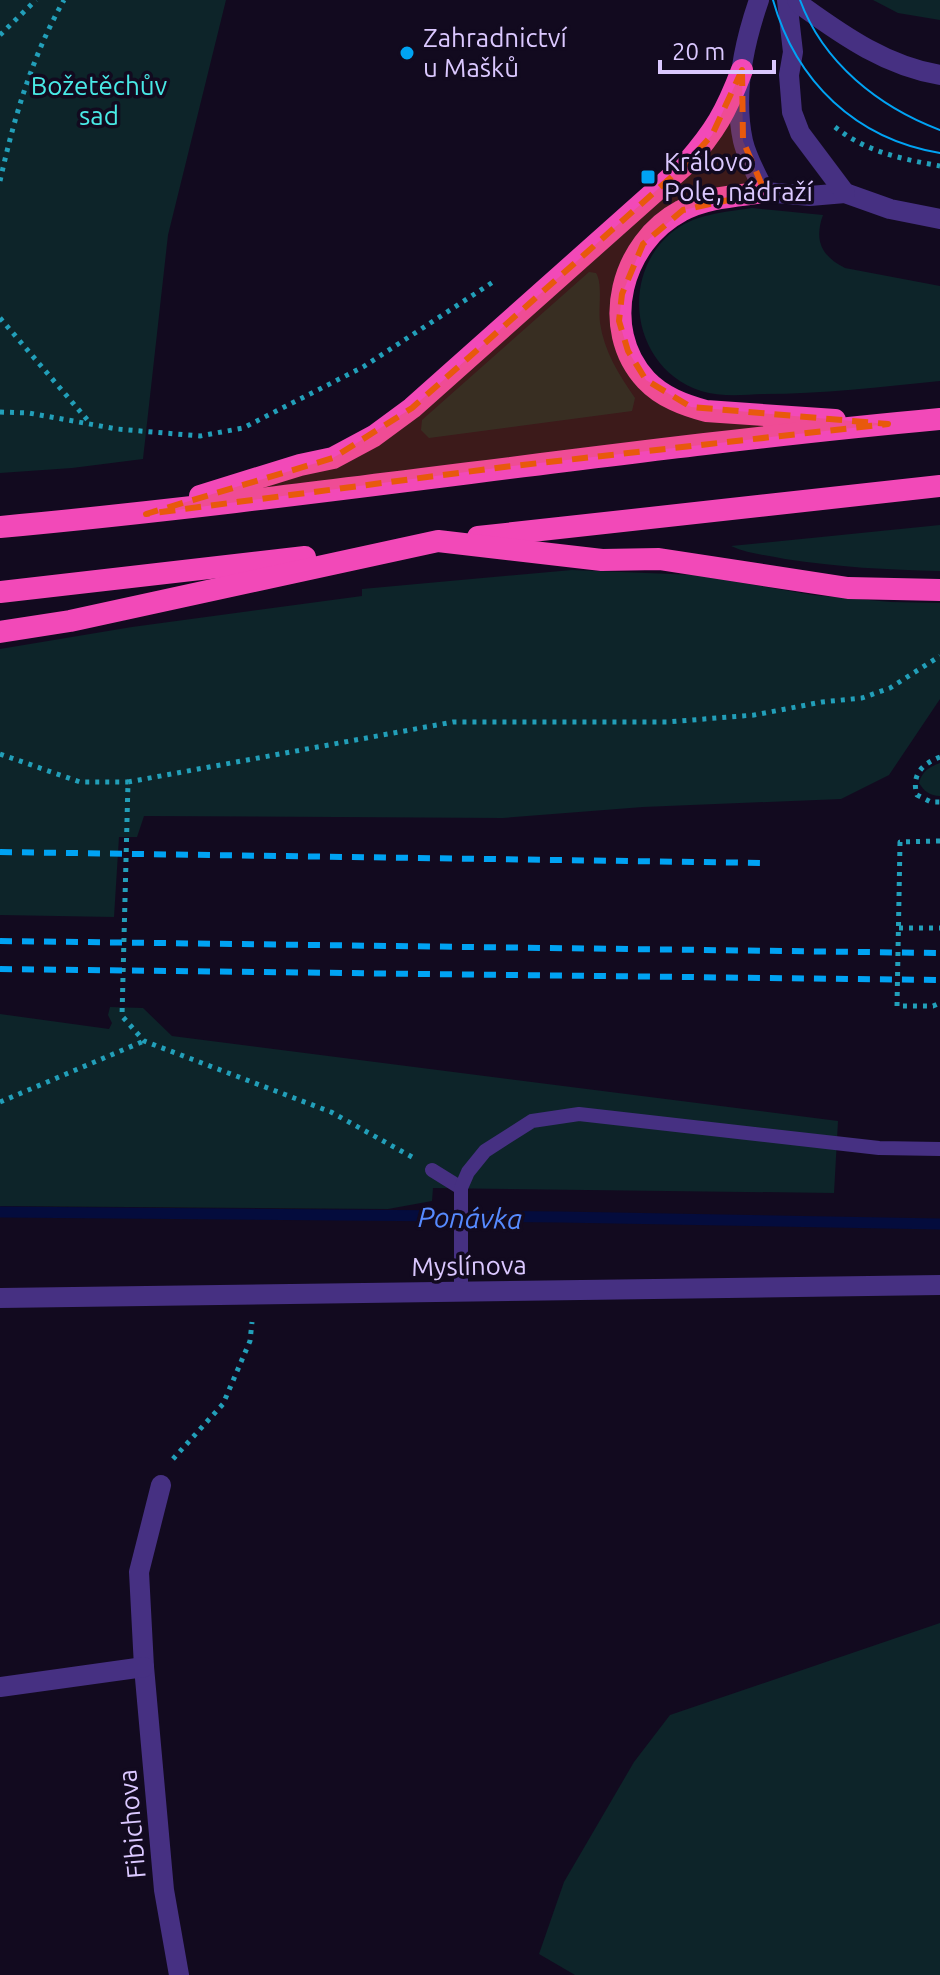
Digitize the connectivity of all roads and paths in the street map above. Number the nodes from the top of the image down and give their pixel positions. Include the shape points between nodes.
1 (36, 0) edge
2 (64, 0) edge
3 (759, 0) edge
4 (787, 0) edge
5 (797, 0) edge
6 (0, 35) edge
7 (742, 70) junction
8 (940, 75) edge
9 (831, 124) dead end
10 (940, 166) edge
11 (0, 181) edge
12 (765, 192) junction
13 (845, 193) junction
14 (940, 219) edge
15 (493, 282) dead end
16 (0, 318) edge
17 (0, 412) edge
18 (940, 419) edge
19 (90, 423) junction
20 (888, 424) junction
21 (940, 486) edge
22 (146, 514) junction
23 (0, 527) edge
24 (438, 541) junction
25 (940, 590) edge
26 (0, 592) edge
27 (0, 632) edge
28 (940, 656) edge
29 (0, 754) edge
30 (940, 757) edge
31 (128, 782) junction
32 (940, 802) edge
33 (940, 841) edge
34 (899, 928) junction
35 (940, 928) edge
36 (940, 1003) edge
37 (144, 1041) junction
38 (0, 1102) edge
39 (940, 1149) edge
40 (432, 1170) joint
41 (461, 1188) junction
42 (940, 1285) edge
43 (461, 1292) junction
44 (256, 1293) junction
45 (0, 1298) edge
46 (161, 1485) joint
47 (144, 1667) junction
48 (0, 1687) edge
49 (179, 1975) edge

1 - 6 path
2 - 11 path via 19,104
3 - 7 street
4 - 13 street via 792,112 800,133
5 - 8 street via 863,48
7 - 12 street via 743,141
7 - 22 highway via 712,135 686,164 412,408 333,458
9 - 10 path via 862,145
12 - 13 street
12 - 20 highway via 683,210 643,244 622,294 619,321 628,351 646,380 691,407
13 - 14 street
15 - 19 path via 363,367 243,428 200,436
16 - 19 path
17 - 19 path
18 - 20 highway
20 - 22 highway
21 - 24 highway
22 - 23 highway
24 - 25 highway via 602,560 659,559 848,588
24 - 26 highway
24 - 27 highway
28 - 31 path via 890,688 862,698 754,715 667,722 453,722
29 - 31 path via 80,782
30 - 32 path via 917,772 914,784 917,795
31 - 37 path via 122,1016
33 - 34 path via 900,842
34 - 35 path
34 - 36 path via 897,1006
37 - 38 path
37 - 40 path via 340,1116
39 - 41 lane via 879,1148 579,1114 532,1121 485,1151
40 - 41 lane
41 - 43 lane
42 - 43 street, Myslínova
43 - 44 street, Myslínova
44 - 45 street, Myslínova
44 - 46 path via 250,1341 223,1404 168,1465
46 - 47 street, Fibichova via 139,1572
47 - 48 street
47 - 49 street, Fibichova via 164,1890

